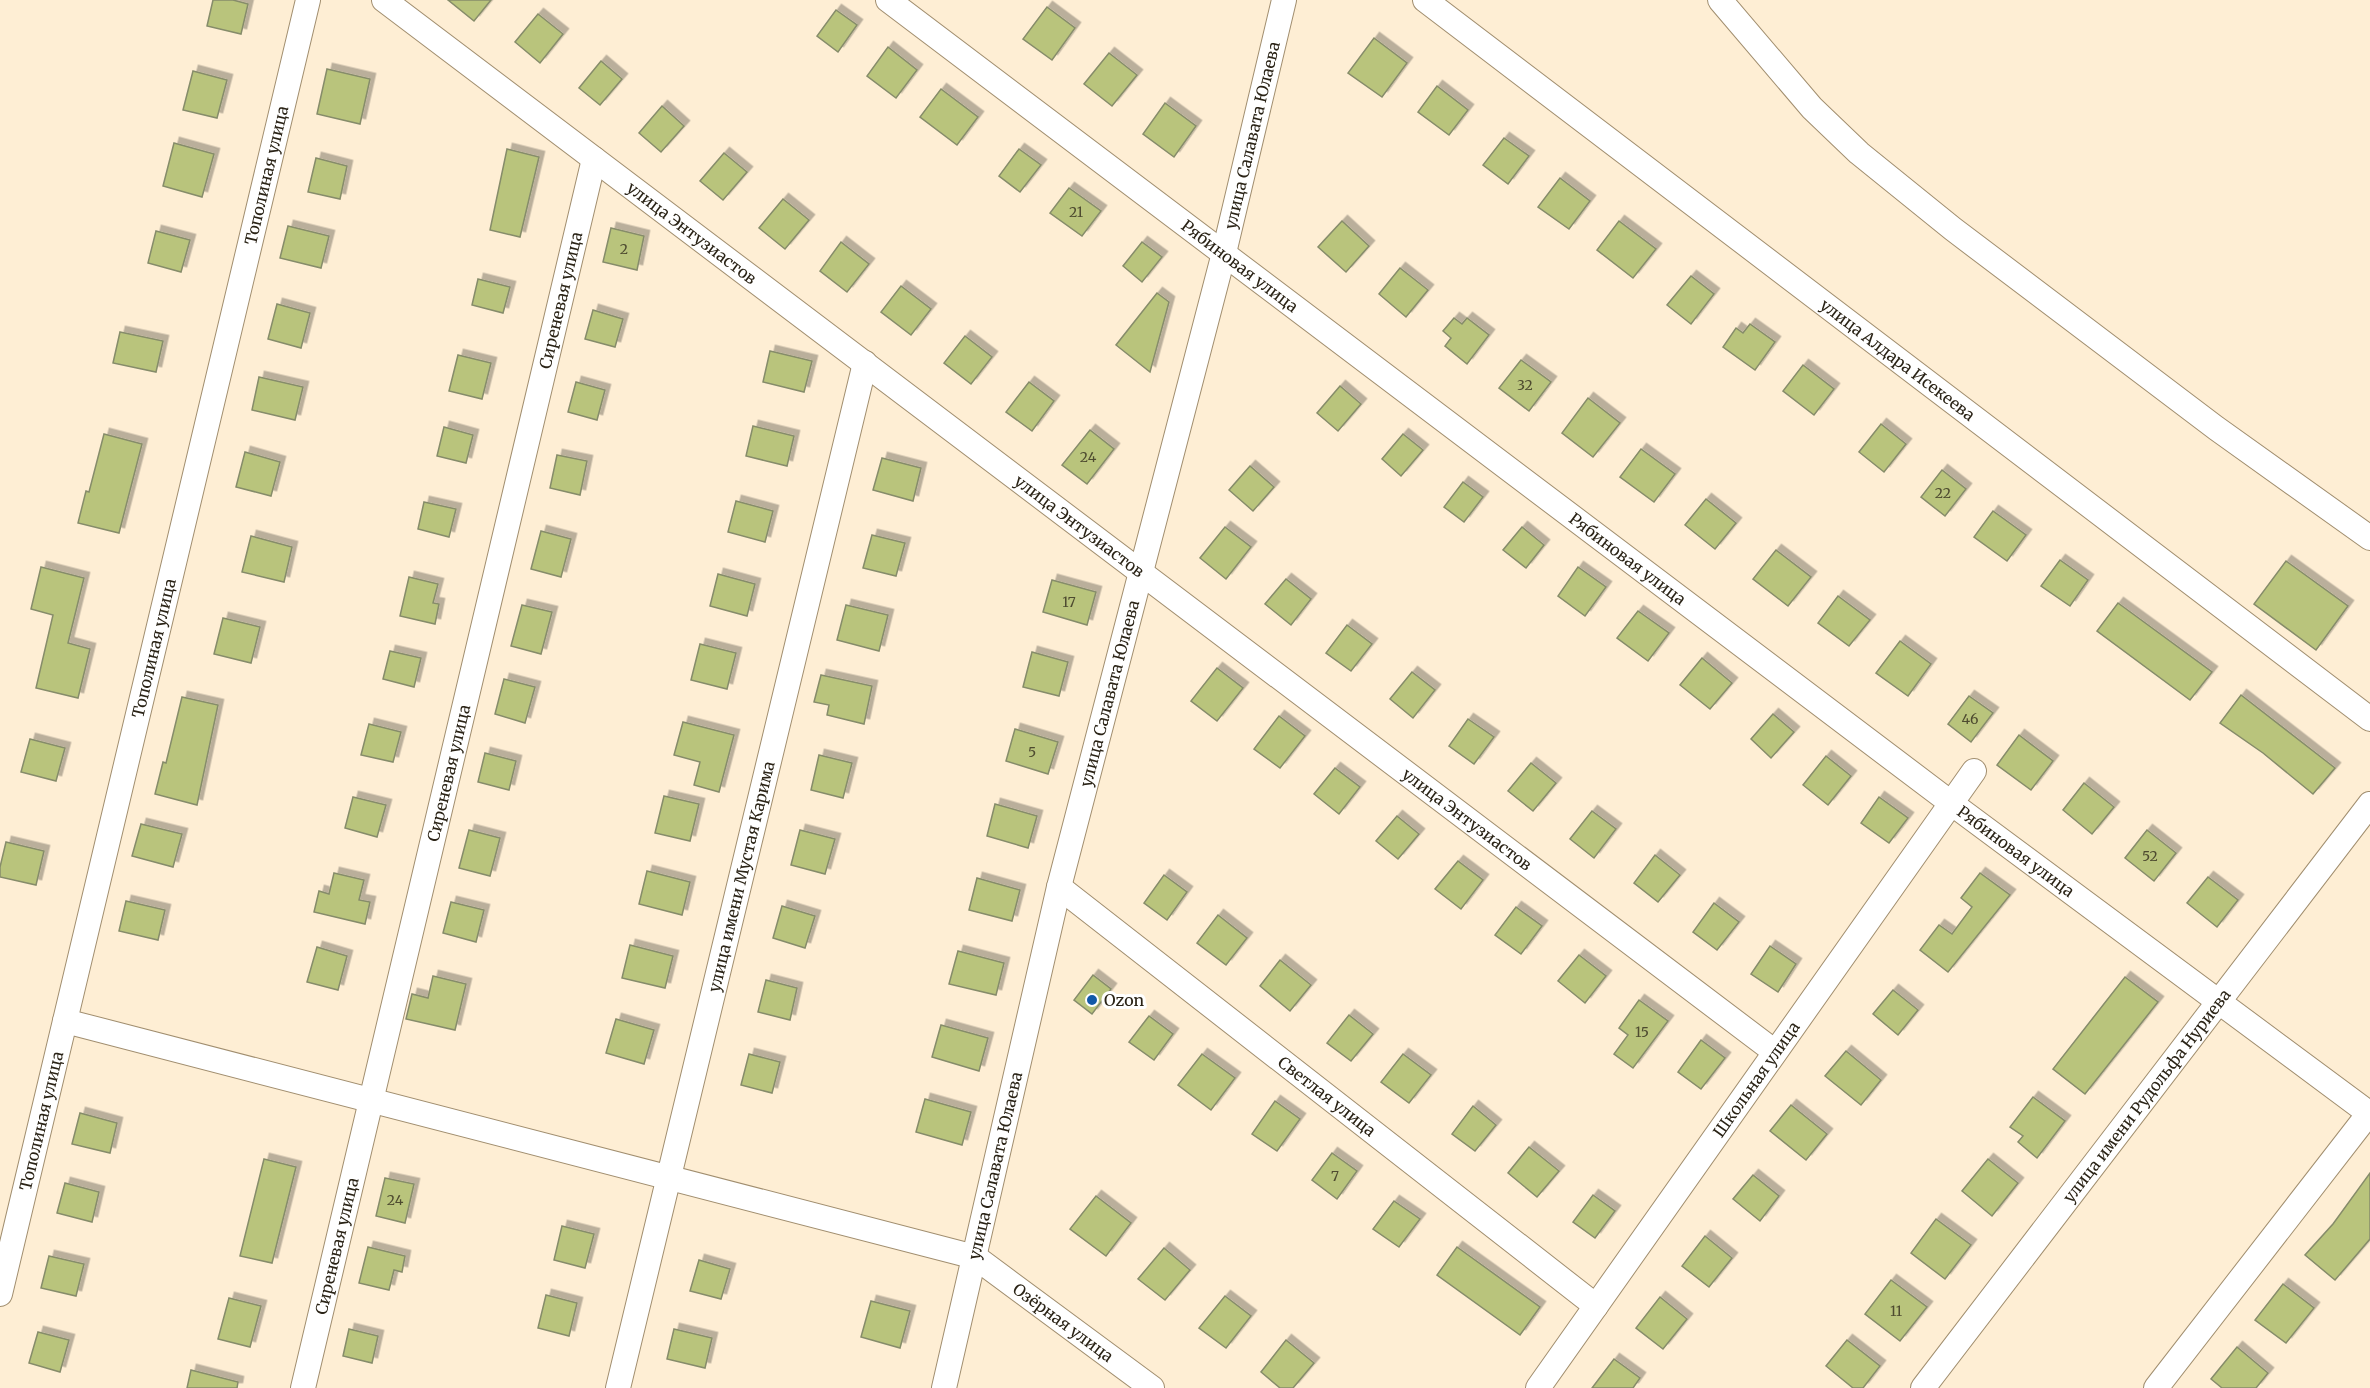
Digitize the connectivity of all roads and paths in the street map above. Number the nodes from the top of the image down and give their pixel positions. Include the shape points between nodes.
1 (308, 0) edge
2 (384, 0) edge
3 (888, 0) edge
4 (1284, 0) edge
5 (1425, 0) edge
6 (1720, 0) edge
7 (594, 159) junction
8 (1224, 253) junction
9 (865, 363) junction
10 (2370, 538) edge
11 (1140, 572) junction
12 (2370, 719) edge
13 (1974, 771) dead end
14 (1951, 803) junction
15 (2370, 804) edge
16 (1059, 887) junction
17 (2219, 1002) junction
18 (65, 1021) junction
19 (1775, 1052) junction
20 (371, 1101) junction
21 (2370, 1113) edge
22 (668, 1178) junction
23 (975, 1257) junction
24 (0, 1294) edge
25 (1596, 1306) junction
26 (303, 1388) edge
27 (618, 1388) edge
28 (944, 1388) edge
29 (1152, 1388) edge
30 (1538, 1388) edge
31 (1923, 1388) edge
32 (2156, 1388) edge

1 - 18 street, Тополиная улица
2 - 7 street, улица Энтузиастов
3 - 8 street, Рябиновая улица
4 - 8 street, улица Салавата Юлаева
5 - 12 street, улица Алдара Исекеева
6 - 10 street via 1812,108 1859,153 2198,414
7 - 9 street, улица Энтузиастов
7 - 20 street, Сиреневая улица
8 - 11 street, улица Салавата Юлаева
8 - 14 street, Рябиновая улица
9 - 11 street, улица Энтузиастов
9 - 22 street, улица имени Мустая Карима
11 - 16 street, улица Салавата Юлаева
11 - 19 street, улица Энтузиастов
13 - 14 street, Школьная улица
14 - 17 street, Рябиновая улица
14 - 19 street, Школьная улица
15 - 17 street, улица имени Рудольфа Нуриева
16 - 23 street, улица Салавата Юлаева
16 - 25 street, Светлая улица
17 - 21 street, Рябиновая улица
17 - 31 street, улица имени Рудольфа Нуриева
18 - 20 street
18 - 24 street, Тополиная улица
19 - 25 street, Школьная улица
20 - 22 street
20 - 26 street, Сиреневая улица
21 - 32 street
22 - 23 street
22 - 27 street, улица имени Мустая Карима
23 - 28 street, улица Салавата Юлаева
23 - 29 street, Озёрная улица
25 - 30 street, Школьная улица

